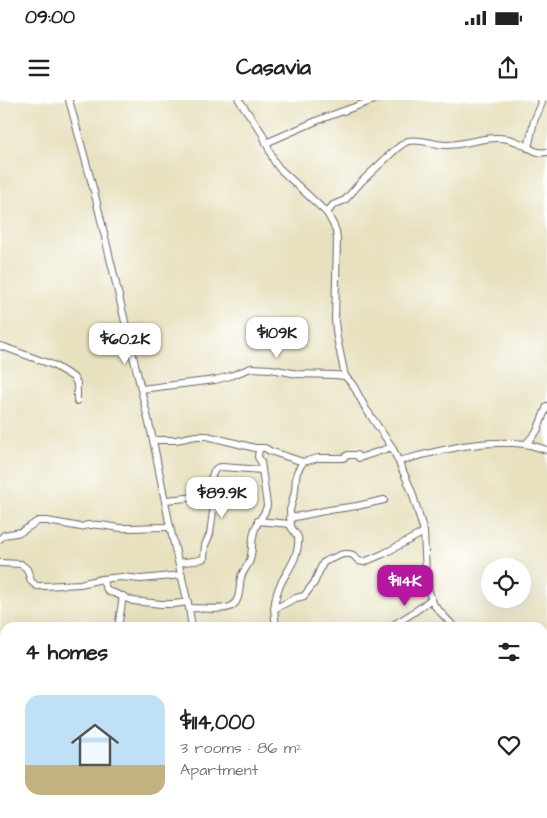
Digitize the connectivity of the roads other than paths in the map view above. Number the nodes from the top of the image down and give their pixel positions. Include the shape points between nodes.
1 (69, 100) edge
2 (238, 100) edge
3 (374, 100) edge
4 (541, 100) edge
5 (266, 143) junction
6 (528, 148) junction
7 (547, 152) edge
8 (327, 213) junction
9 (0, 346) edge
10 (345, 376) junction
11 (141, 389) junction
12 (77, 401) dead end
13 (547, 406) edge
14 (153, 440) junction
15 (526, 444) junction
16 (392, 447) junction
17 (259, 449) junction
18 (547, 450) edge
19 (399, 461) junction
20 (303, 462) junction
21 (262, 470) junction
22 (213, 498) junction
23 (166, 500) junction
24 (384, 500) dead end
25 (258, 521) junction
26 (290, 521) junction
27 (170, 526) junction
28 (424, 532) junction
29 (0, 538) edge
30 (179, 563) junction
31 (0, 564) edge
32 (182, 574) junction
33 (102, 579) junction
34 (123, 596) junction
35 (431, 599) junction
36 (189, 605) junction
37 (274, 608) junction
38 (119, 622) edge
39 (191, 622) edge
40 (276, 622) edge
41 (399, 622) edge
42 (449, 622) edge

1 - 11 street
2 - 5 street
3 - 5 street
4 - 6 street
5 - 8 street via 279,168
6 - 7 street via 538,153
6 - 8 street via 506,139 485,138 448,145 409,141 395,150 345,200 332,205
8 - 10 street via 336,231 335,321
9 - 12 street via 53,365 73,377 77,383
10 - 11 street via 251,368 215,380
10 - 16 street
11 - 14 street
13 - 15 street via 537,431
14 - 17 street via 207,436
14 - 23 street
15 - 18 street
15 - 19 street via 464,445
16 - 19 street
16 - 20 street via 359,458 348,455
17 - 20 street via 265,448
17 - 21 street
19 - 28 street
20 - 26 street via 297,472
21 - 22 street via 217,468 210,481
21 - 25 street via 267,505
22 - 23 street
22 - 30 street via 211,529 204,558
23 - 27 street
24 - 26 street
25 - 26 street
25 - 36 street via 250,560 234,605 222,608
26 - 37 street via 298,537 298,548
27 - 29 street via 81,527 43,521
27 - 30 street
28 - 35 street
28 - 37 street via 364,562 350,554 328,560 304,596
30 - 32 street
31 - 33 street via 24,566 37,586 80,584
32 - 33 street
32 - 36 street
33 - 34 street via 109,592
34 - 36 street via 145,603
34 - 38 street
35 - 41 street
35 - 42 street
36 - 39 street
37 - 40 street

